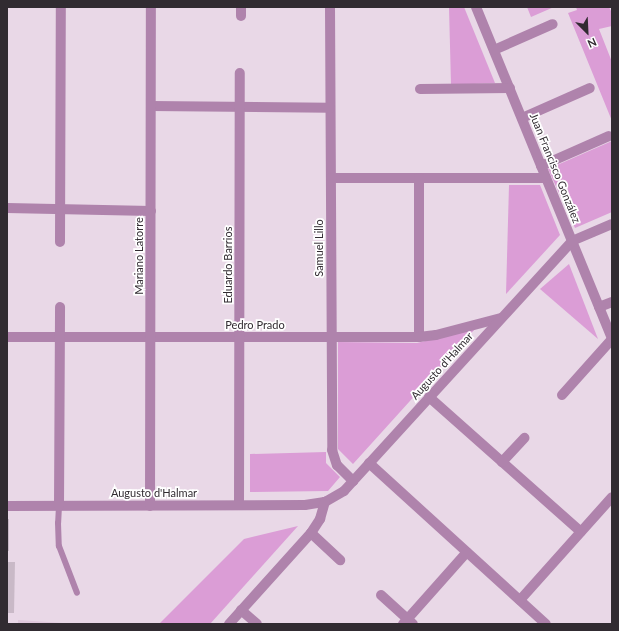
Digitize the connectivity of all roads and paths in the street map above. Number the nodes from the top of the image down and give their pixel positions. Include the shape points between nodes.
1 (61, 7) edge
2 (151, 7) edge
3 (330, 7) edge
4 (476, 7) edge
5 (553, 24) dead end
6 (494, 50) junction
7 (240, 73) dead end
8 (510, 88) junction
9 (590, 88) dead end
10 (420, 89) dead end
11 (151, 106) junction
12 (240, 107) junction
13 (330, 108) junction
14 (522, 118) junction
15 (608, 136) dead end
16 (542, 166) junction
17 (330, 178) junction
18 (419, 178) junction
19 (546, 178) junction
20 (7, 208) edge
21 (60, 209) junction
22 (151, 212) junction
23 (612, 224) edge
24 (572, 241) junction
25 (60, 242) dead end
26 (612, 302) edge
27 (60, 307) dead end
28 (599, 307) junction
29 (501, 318) junction
30 (7, 337) edge
31 (60, 337) junction
32 (150, 337) junction
33 (240, 337) junction
34 (331, 337) junction
35 (419, 337) junction
36 (612, 338) edge
37 (562, 395) dead end
38 (429, 397) junction
39 (524, 438) dead end
40 (502, 462) junction
41 (369, 463) junction
42 (353, 481) junction
43 (612, 497) edge
44 (325, 502) junction
45 (239, 505) junction
46 (7, 506) edge
47 (59, 506) junction
48 (150, 506) junction
49 (581, 532) junction
50 (311, 534) junction
51 (467, 552) junction
52 (340, 560) dead end
53 (76, 593) dead end
54 (381, 595) dead end
55 (520, 600) junction
56 (241, 610) junction
57 (408, 622) edge
58 (229, 624) edge
59 (257, 624) edge
60 (546, 624) edge

1 - 21 street
2 - 11 street, Mariano Latorre
3 - 13 street, Samuel Lillo
4 - 6 street, Juan Francisco González
5 - 6 street
6 - 8 street, Juan Francisco González
7 - 12 street, Eduardo Barrios
8 - 10 street
8 - 14 street, Juan Francisco González
9 - 14 street
11 - 12 street
11 - 22 street, Mariano Latorre
12 - 13 street
12 - 33 street, Eduardo Barrios
13 - 17 street, Samuel Lillo
14 - 16 street, Juan Francisco González
15 - 16 street
16 - 19 street, Juan Francisco González
17 - 18 street
17 - 34 street, Samuel Lillo
18 - 19 street
18 - 35 street
19 - 24 street, Juan Francisco González
20 - 21 street
21 - 22 street
21 - 25 street
22 - 32 street, Mariano Latorre
23 - 24 street
24 - 28 street, Juan Francisco González
24 - 29 street, Augusto d'Halmar
26 - 28 street
27 - 31 street
28 - 36 street, Juan Francisco González
29 - 35 street, Pedro Prado via 436,336
29 - 38 street, Augusto d'Halmar
30 - 31 street, Pedro Prado
31 - 32 street, Pedro Prado
31 - 47 street
32 - 33 street, Pedro Prado
32 - 48 street, Mariano Latorre
33 - 34 street, Pedro Prado
33 - 45 street, Eduardo Barrios
34 - 35 street, Pedro Prado
34 - 42 street, Samuel Lillo via 332,456
36 - 37 street
38 - 40 street
38 - 41 street, Augusto d'Halmar
39 - 40 street
40 - 49 street
41 - 42 street, Augusto d'Halmar
41 - 51 street
42 - 44 street, Augusto d'Halmar via 344,491
43 - 49 street
44 - 45 street, Augusto d'Halmar via 305,505
44 - 50 street via 320,520
45 - 48 street, Augusto d'Halmar
46 - 47 street, Augusto d'Halmar
47 - 48 street, Augusto d'Halmar
47 - 53 lane via 60,546
49 - 55 street
50 - 52 street
50 - 56 street
51 - 55 street
51 - 57 street
54 - 57 street
55 - 60 street
56 - 58 street
56 - 59 street

